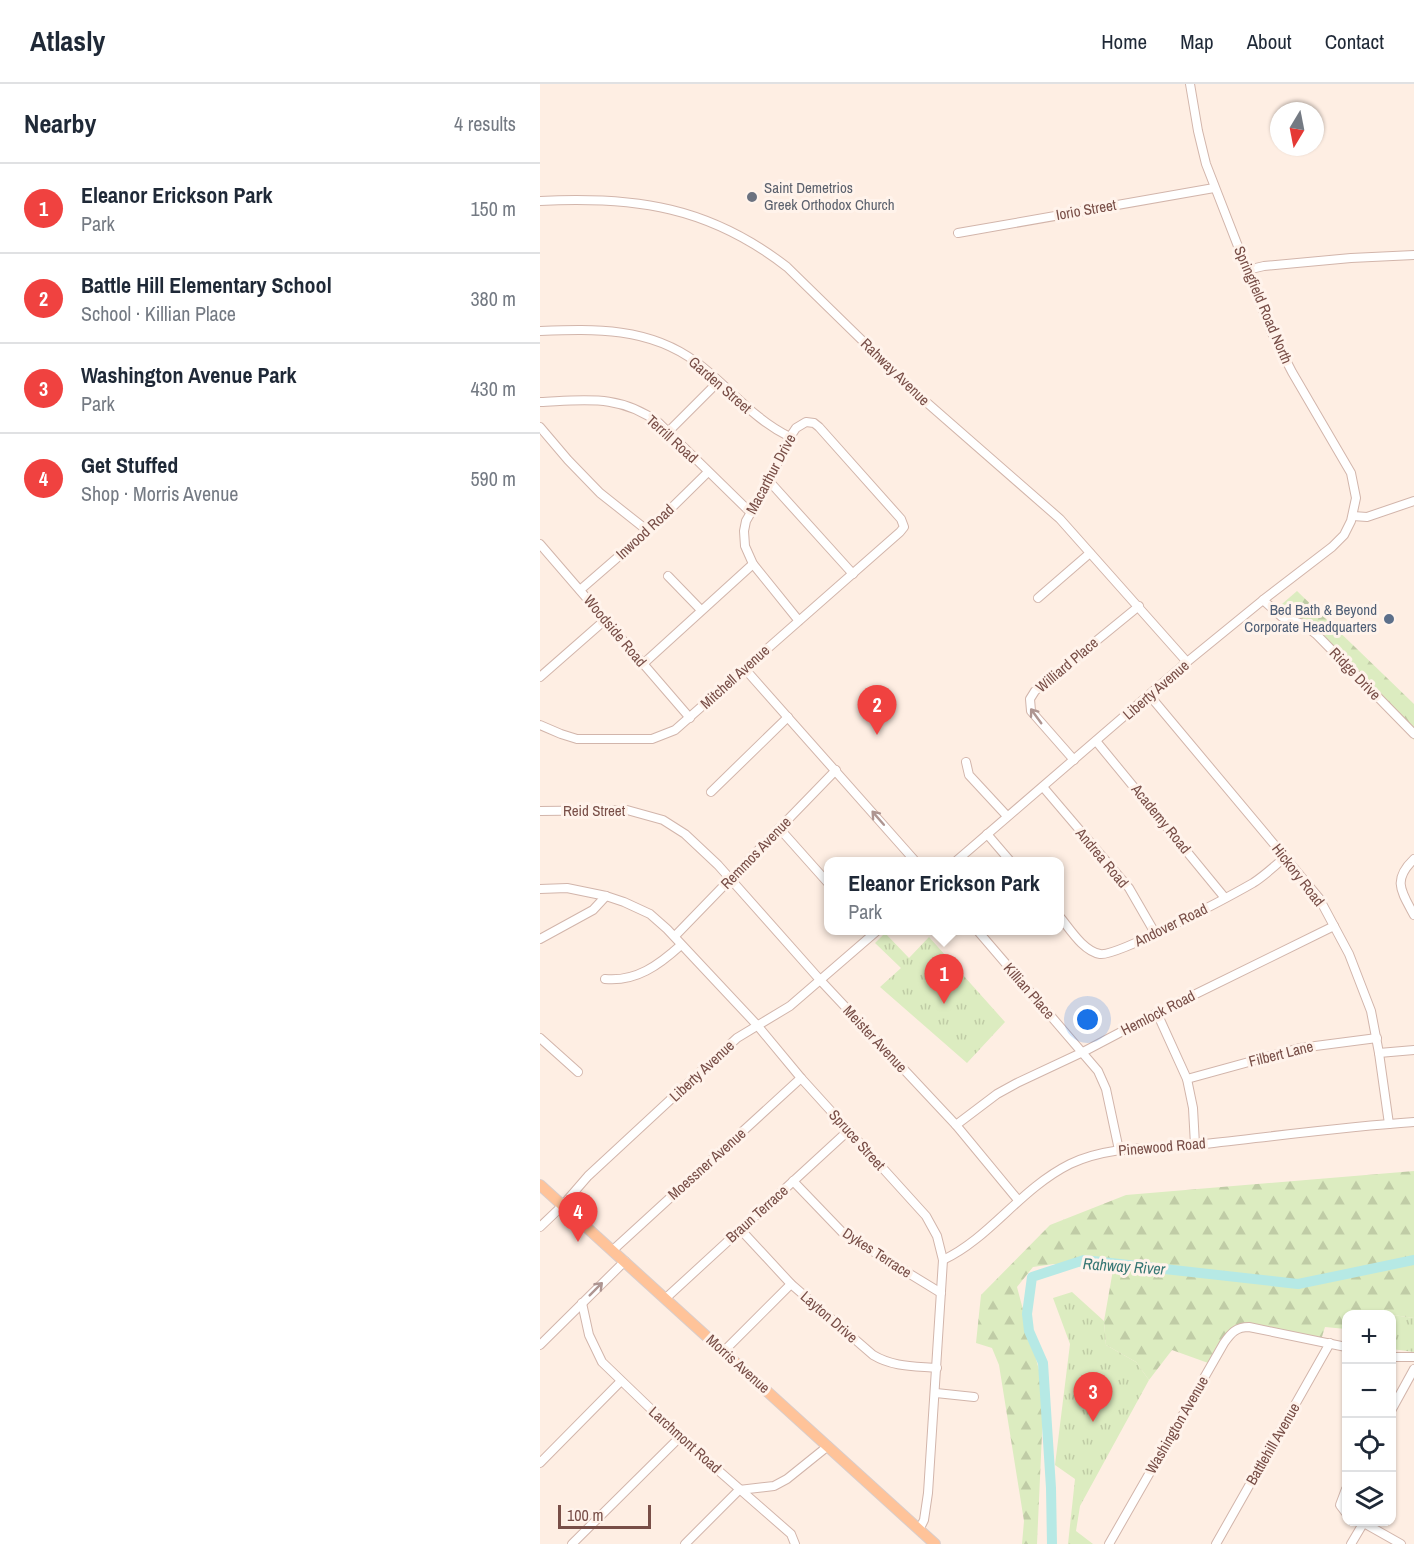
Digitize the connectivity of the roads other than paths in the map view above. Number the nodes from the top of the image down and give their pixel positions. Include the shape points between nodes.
1 (1190, 84) edge
2 (1214, 188) junction
3 (540, 201) edge
4 (958, 233) dead end
5 (1414, 255) edge
6 (1247, 270) junction
7 (540, 331) edge
8 (718, 382) junction
9 (540, 402) edge
10 (540, 427) edge
11 (668, 432) junction
12 (790, 437) junction
13 (708, 472) junction
14 (769, 481) junction
15 (1414, 501) edge
16 (751, 513) junction
17 (1353, 516) junction
18 (648, 531) junction
19 (900, 532) joint
20 (540, 544) edge
21 (1090, 553) junction
22 (753, 564) junction
23 (853, 574) junction
24 (668, 576) dead end
25 (580, 590) junction
26 (1038, 598) dead end
27 (1263, 600) junction
28 (1139, 606) junction
29 (700, 610) junction
30 (605, 620) junction
31 (799, 621) junction
32 (1187, 662) junction
33 (643, 664) junction
34 (745, 669) junction
35 (541, 675) edge
36 (1149, 696) junction
37 (788, 717) junction
38 (690, 718) junction
39 (540, 725) edge
40 (1414, 734) edge
41 (1096, 741) junction
42 (1074, 760) junction
43 (966, 762) dead end
44 (836, 770) junction
45 (1043, 787) junction
46 (711, 792) dead end
47 (540, 811) edge
48 (1007, 816) junction
49 (780, 828) junction
50 (987, 834) junction
51 (912, 857) edge
52 (960, 857) edge
53 (1007, 857) edge
54 (1285, 857) junction
55 (1414, 859) edge
56 (824, 878) edge
57 (731, 880) junction
58 (540, 889) edge
59 (606, 896) junction
60 (1225, 898) junction
61 (1414, 915) edge
62 (1064, 923) edge
63 (1334, 926) junction
64 (1155, 933) junction
65 (871, 935) edge
66 (981, 935) edge
67 (675, 936) junction
68 (540, 939) edge
69 (681, 945) junction
70 (605, 979) dead end
71 (821, 981) junction
72 (1157, 1013) junction
73 (757, 1025) junction
74 (540, 1038) edge
75 (1377, 1038) junction
76 (1414, 1050) edge
77 (1083, 1052) junction
78 (1379, 1053) junction
79 (578, 1072) dead end
80 (801, 1078) junction
81 (1187, 1079) junction
82 (1414, 1122) edge
83 (1389, 1124) junction
84 (956, 1125) junction
85 (849, 1130) junction
86 (1195, 1145) junction
87 (1119, 1150) junction
88 (793, 1181) junction
89 (540, 1185) edge
90 (1017, 1200) junction
91 (562, 1206) junction
92 (540, 1227) edge
93 (740, 1229) junction
94 (613, 1250) junction
95 (943, 1260) junction
96 (625, 1261) junction
97 (791, 1284) junction
98 (941, 1293) junction
99 (666, 1298) junction
100 (582, 1304) junction
101 (1330, 1343) junction
102 (540, 1345) edge
103 (1342, 1346) edge
104 (724, 1351) junction
105 (1396, 1357) edge
106 (1414, 1357) edge
107 (937, 1368) junction
108 (1414, 1369) edge
109 (621, 1381) junction
110 (936, 1393) junction
111 (974, 1397) dead end
112 (1396, 1402) edge
113 (680, 1437) junction
114 (828, 1446) junction
115 (540, 1463) edge
116 (740, 1490) junction
117 (1361, 1526) edge
118 (1370, 1526) edge
119 (919, 1530) junction
120 (794, 1541) edge
121 (572, 1544) edge
122 (685, 1544) edge
123 (935, 1544) edge
124 (1109, 1544) edge
125 (1216, 1544) edge
126 (1351, 1544) edge
127 (1401, 1544) edge

1 - 2 street, Springfield Road North via 1200,142
2 - 4 street, Iorio Street
2 - 6 street, Springfield Road North
3 - 21 street, Rahway Avenue via 609,200 666,207 754,243 787,267 923,400 1060,519
5 - 6 street
6 - 17 street, Springfield Road North via 1280,350 1349,469 1355,494
7 - 8 street, Garden Street via 601,329 633,333 681,352
8 - 11 street
8 - 12 street, Garden Street via 764,423
9 - 11 street, Terrill Road via 616,402 642,412
10 - 18 street via 600,493
11 - 13 street, Terrill Road
12 - 14 street, Macarthur Drive
12 - 19 street, Macarthur Drive via 800,424 814,423 819,427 901,519 904,527
13 - 16 street, Terrill Road
13 - 18 street, Inwood Road
14 - 16 street, Macarthur Drive
14 - 23 street
15 - 17 street via 1367,517
16 - 22 street, Macarthur Drive via 744,526 744,541
17 - 27 street, Liberty Avenue via 1337,543
18 - 25 street, Inwood Road
19 - 23 street, Mitchell Avenue
20 - 25 street, Woodside Road
21 - 26 street
21 - 28 street, Rahway Avenue
22 - 29 street
22 - 31 street, Macarthur Drive
23 - 31 street, Mitchell Avenue
24 - 29 street
25 - 30 street, Woodside Road
27 - 32 street, Liberty Avenue
27 - 40 street, Ridge Drive via 1282,617 1303,624 1316,634
28 - 32 street, Rahway Avenue
42 -> 28 street, Williard Place via 1034,714 1029,707 1030,699
29 - 33 street
30 - 33 street, Woodside Road
30 - 35 street
31 - 34 street, Mitchell Avenue
32 - 36 street, Liberty Avenue
33 - 38 street, Woodside Road
34 - 37 street
34 - 38 street, Mitchell Avenue
36 - 41 street, Liberty Avenue
36 - 54 street, Hickory Road
37 - 44 street
37 - 46 street
38 - 39 street, Mitchell Avenue via 675,730 652,739 577,739
41 - 42 street, Liberty Avenue
41 - 60 street, Academy Road
42 - 45 street, Liberty Avenue
43 - 48 street via 969,775
44 - 49 street, Remmos Avenue
51 -> 44 street
45 - 48 street, Liberty Avenue
45 - 64 street, Andrea Road via 1129,888
47 - 57 street, Reid Street via 614,809 652,816 685,834
48 - 50 street, Liberty Avenue
49 - 56 street
49 - 57 street, Remmos Avenue
50 - 52 street, Liberty Avenue
50 - 53 street
54 - 60 street, Andover Road via 1254,882
54 - 63 street, Hickory Road via 1319,897
55 - 61 street via 1401,874 1400,885
57 - 67 street, Remmos Avenue
57 - 71 street, Meister Avenue
58 - 59 street, Spruce Street via 567,888
59 - 67 street, Spruce Street via 650,914
59 - 68 street via 593,910
60 - 64 street, Andover Road
62 - 64 street, Andover Road via 1087,948 1100,954
63 - 72 street, Hemlock Road
63 - 75 street, Hickory Road via 1363,985
65 - 71 street, Liberty Avenue
66 - 77 street, Killian Place
67 - 69 street, Spruce Street
69 - 70 street via 657,966 620,981
69 - 73 street, Spruce Street
71 - 73 street, Liberty Avenue
71 - 84 street, Meister Avenue
72 - 77 street, Hemlock Road
72 - 81 street
73 - 80 street, Spruce Street
73 - 91 street, Liberty Avenue via 737,1038 591,1173
74 - 79 street
75 - 78 street, Hickory Road
75 - 81 street, Filbert Lane via 1300,1048
76 - 78 street
77 - 84 street, Hemlock Road via 1007,1088
77 - 87 street, Killian Place via 1103,1079
78 - 83 street, Hickory Road
80 - 85 street, Spruce Street
80 - 94 street, Moessner Avenue
81 - 86 street
82 - 83 street, Pinewood Road
83 - 86 street, Pinewood Road
84 - 90 street, Meister Avenue
85 - 88 street, Braun Terrace
85 - 95 street, Spruce Street via 926,1216 937,1236
86 - 87 street, Pinewood Road
87 - 90 street, Pinewood Road via 1064,1167
88 - 93 street, Braun Terrace
88 - 98 street, Dykes Terrace via 843,1233
89 - 91 main road, Morris Avenue
90 - 95 street, Pinewood Road via 966,1247
91 - 92 street, Liberty Avenue
91 - 94 main road, Morris Avenue
93 - 97 street, Layton Drive
93 - 99 street, Braun Terrace
94 - 96 main road, Morris Avenue
95 - 98 street, Spruce Street
96 - 99 main road, Morris Avenue
100 -> 96 street
97 - 104 street
97 - 107 street, Layton Drive via 873,1355 897,1365
98 - 107 street, Spruce Street
99 - 104 main road, Morris Avenue
100 - 102 street
100 - 109 street, Larchmont Road via 594,1348
101 - 103 street
101 - 124 street, Washington Avenue via 1260,1329 1240,1327 1233,1331
101 - 125 street, Battlehill Avenue
104 - 114 main road, Morris Avenue
105 - 106 street
107 - 110 street, Spruce Street
108 - 112 street
109 - 113 street, Larchmont Road
109 - 115 street
110 - 111 street
110 - 119 street, Spruce Street via 928,1492
113 - 116 street, Larchmont Road
113 - 121 street
114 - 116 street via 774,1486
114 - 119 main road, Morris Avenue
116 - 120 street, Larchmont Road
116 - 122 street
117 - 126 street
118 - 127 street
119 - 123 main road, Morris Avenue

